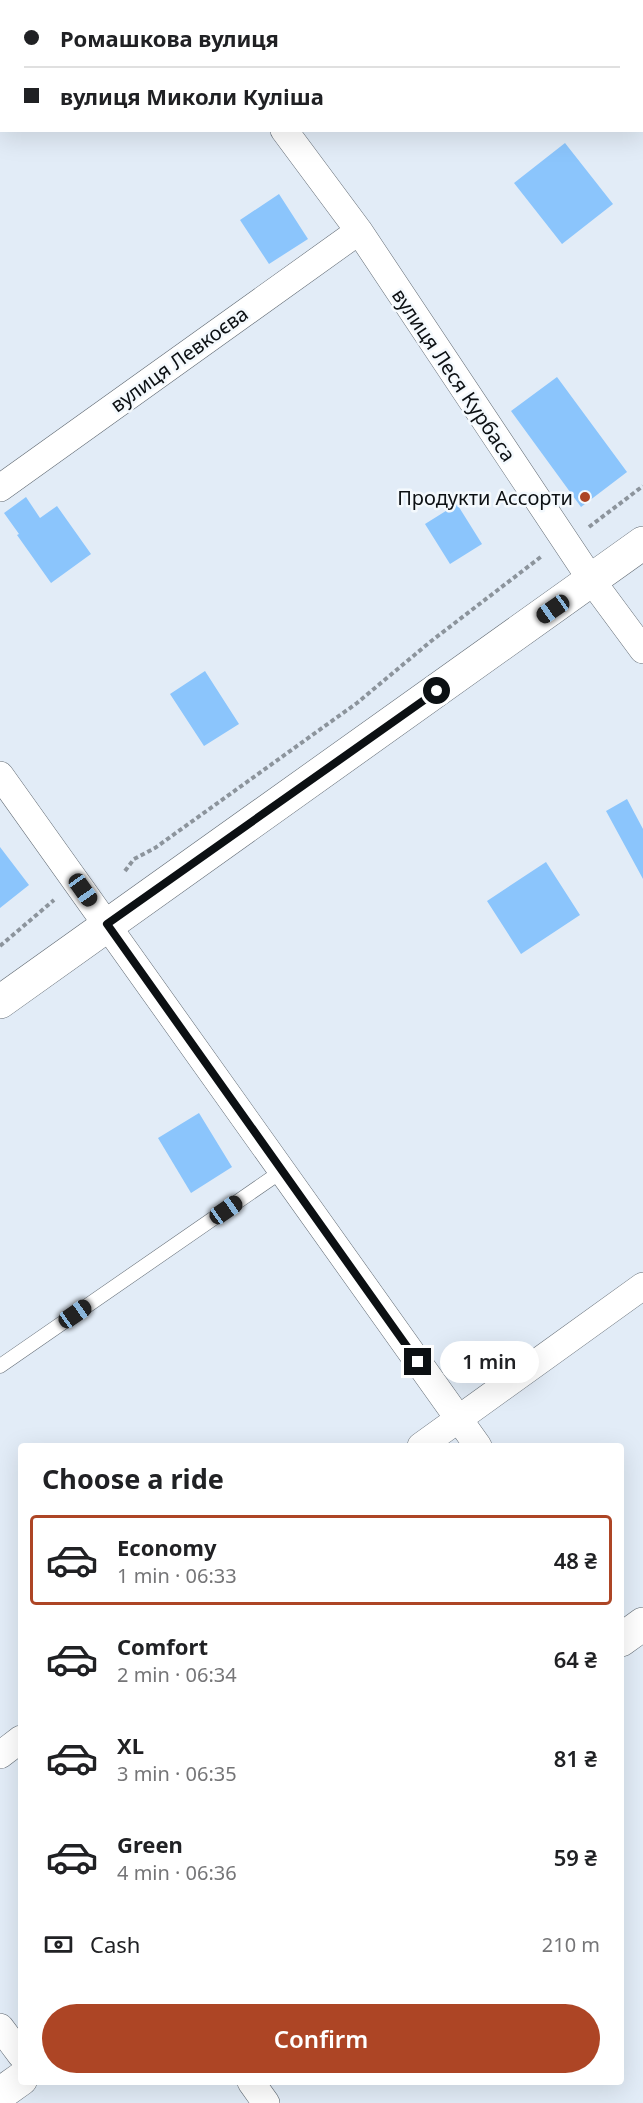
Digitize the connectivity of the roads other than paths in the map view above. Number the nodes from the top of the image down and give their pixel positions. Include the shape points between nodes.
1 (285, 132) edge
2 (359, 231) junction
3 (0, 488) edge
4 (643, 543) edge
5 (592, 581) junction
6 (643, 650) edge
7 (0, 775) edge
8 (107, 924) junction
9 (0, 1002) edge
10 (282, 1171) junction
11 (643, 1286) edge
12 (0, 1366) edge
13 (458, 1419) junction
14 (425, 1443) edge
15 (476, 1443) edge
16 (643, 1624) edge
17 (624, 1639) edge
18 (18, 1741) edge
19 (0, 1755) edge
20 (0, 2027) edge
21 (18, 2051) edge
22 (18, 2081) edge
23 (253, 2085) edge
24 (0, 2094) edge
25 (267, 2103) edge

1 - 2 street, вулиця Леся Курбаса
2 - 3 street, вулиця Левкоєва
2 - 5 street, вулиця Леся Курбаса
4 - 5 street
5 - 6 street, вулиця Леся Курбаса
5 - 8 street
7 - 8 street
8 - 9 street
8 - 10 street
10 - 12 lane
10 - 13 street
11 - 13 street
13 - 14 street
13 - 15 street
16 - 17 street
18 - 19 street
20 - 21 street
22 - 24 street
23 - 25 street

